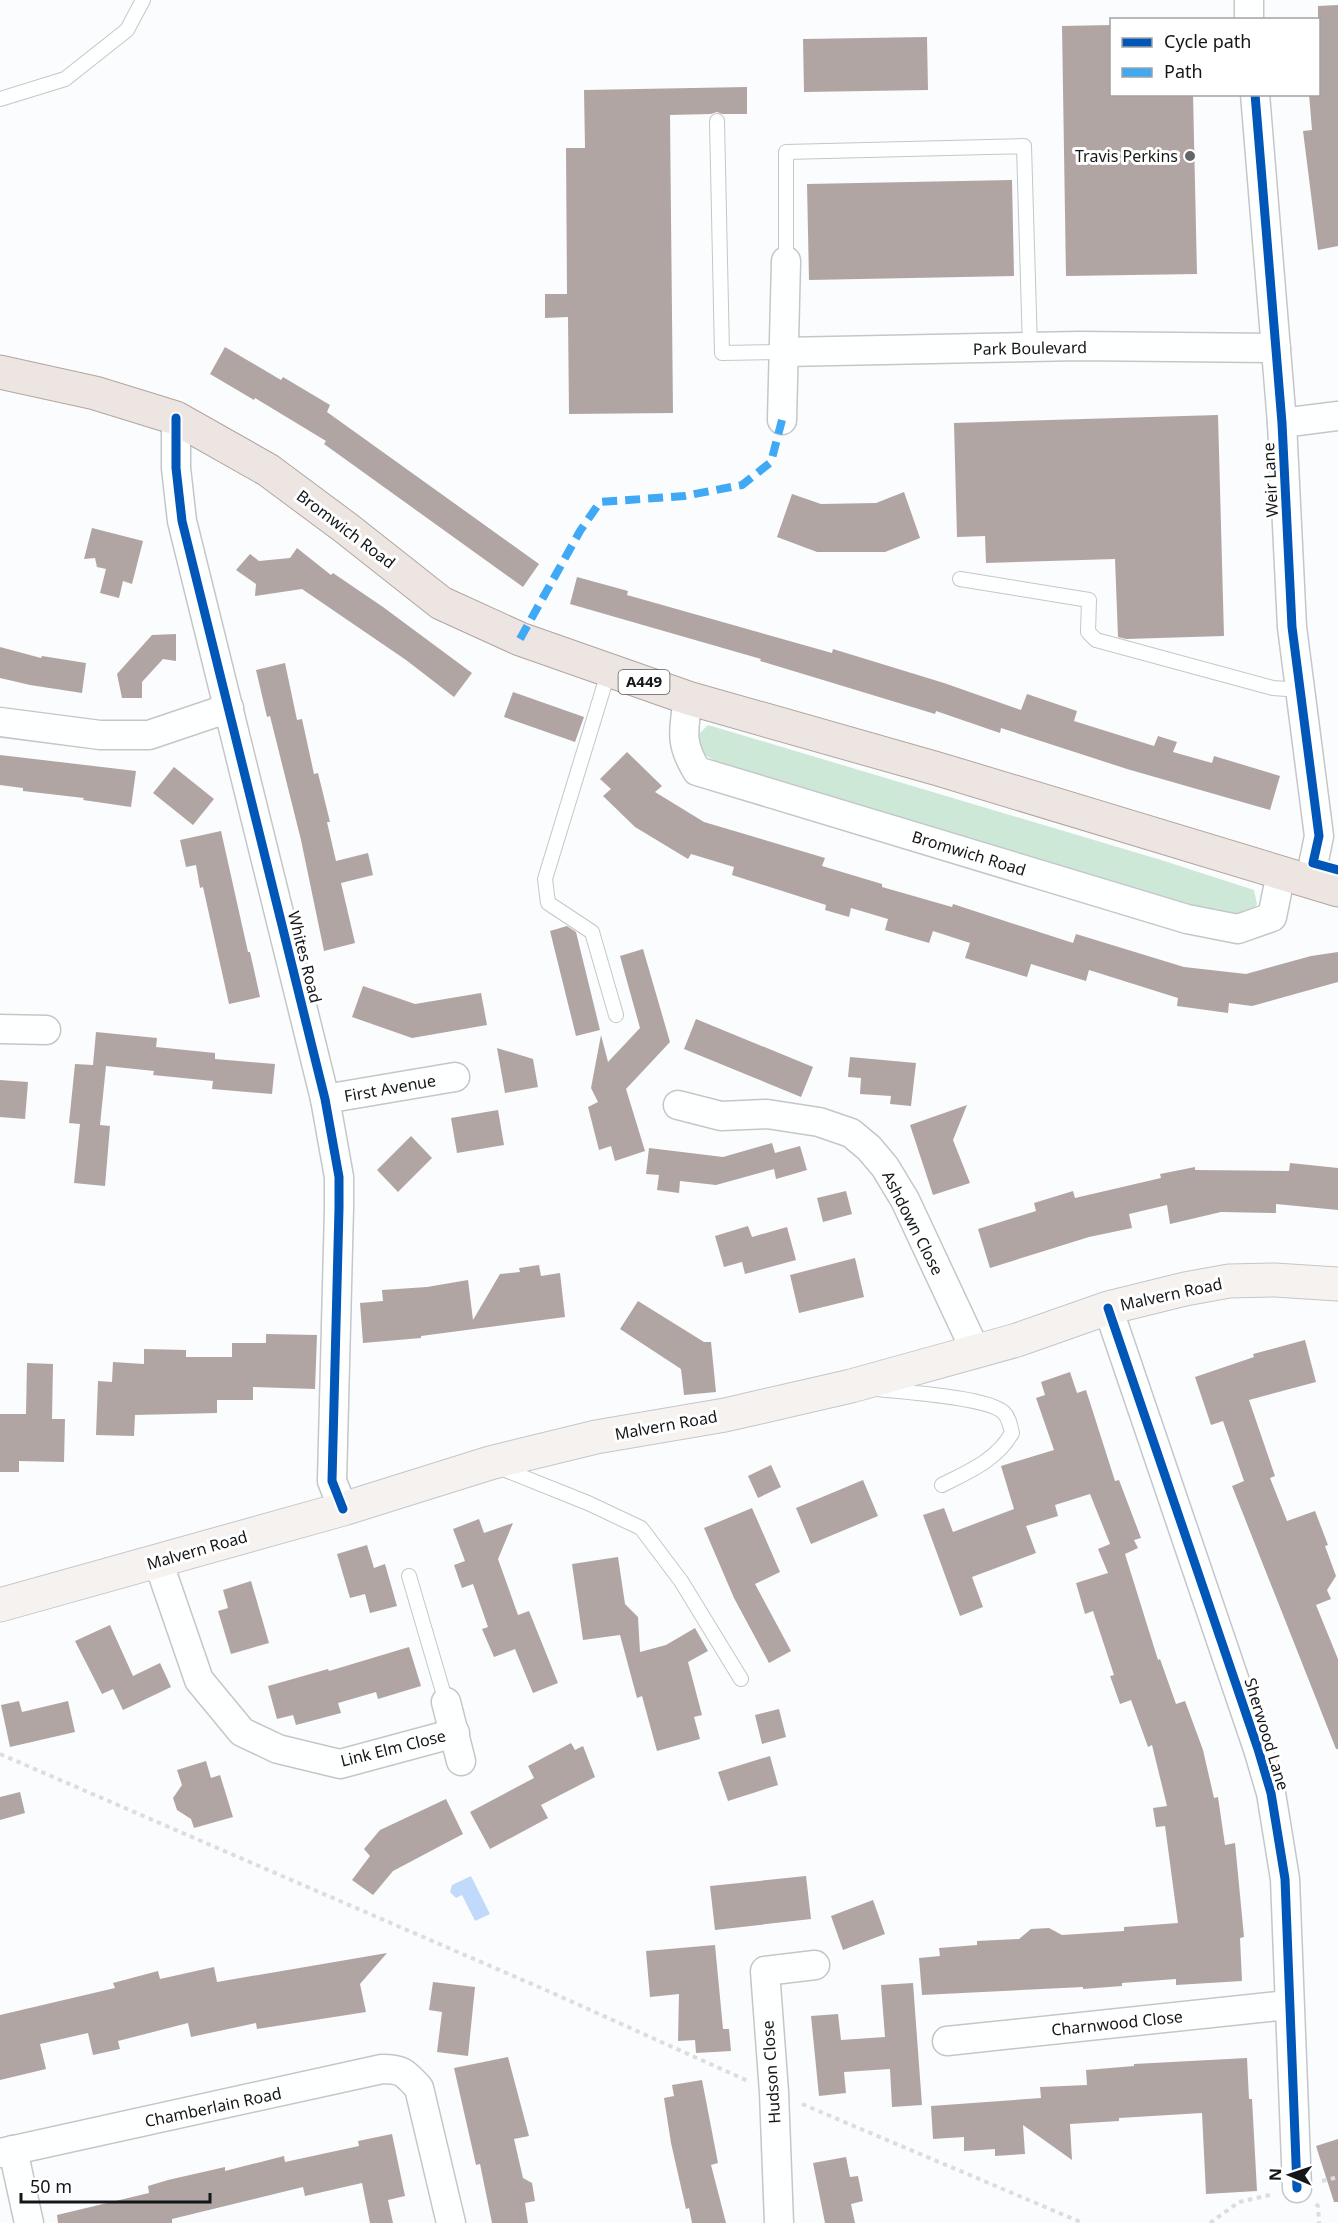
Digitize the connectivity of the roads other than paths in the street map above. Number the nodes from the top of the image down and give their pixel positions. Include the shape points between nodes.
1 (143, 0) edge
2 (1249, 0) edge
3 (1249, 18) edge
4 (1255, 96) edge
5 (0, 99) edge
6 (717, 121) dead end
7 (786, 261) joint
8 (1030, 348) junction
9 (1276, 348) junction
10 (784, 352) junction
11 (0, 372) edge
12 (1338, 416) edge
13 (176, 418) junction
14 (782, 420) dead end
15 (1282, 423) junction
16 (960, 579) dead end
17 (609, 670) junction
18 (1300, 690) junction
19 (688, 698) junction
20 (229, 708) junction
21 (0, 722) edge
22 (1310, 881) edge
23 (616, 1015) dead end
24 (0, 1029) edge
25 (46, 1030) dead end
26 (455, 1077) dead end
27 (325, 1099) junction
28 (678, 1105) dead end
29 (1338, 1284) edge
30 (1108, 1308) junction
31 (976, 1352) junction
32 (851, 1386) junction
33 (489, 1463) junction
34 (942, 1485) dead end
35 (343, 1509) junction
36 (158, 1561) junction
37 (410, 1576) dead end
38 (0, 1605) edge
39 (741, 1679) dead end
40 (446, 1702) joint
41 (455, 1733) junction
42 (461, 1761) dead end
43 (815, 1965) dead end
44 (1288, 2005) junction
45 (947, 2041) dead end
46 (6, 2152) edge
47 (1297, 2188) road end
48 (29, 2223) edge
49 (451, 2223) edge
50 (779, 2223) edge

1 - 5 lane via 127,30 65,79
2 - 3 street
4 - 9 street, Weir Lane
6 - 10 lane via 722,353
7 - 8 lane via 786,152 1024,146
7 - 10 street
8 - 9 street, Park Boulevard
8 - 10 street, Park Boulevard
9 - 15 street, Weir Lane
10 - 14 street
11 - 13 main road, Bromwich Road / A449 via 94,393
12 - 15 street
13 - 17 main road, Bromwich Road / A449 via 268,470 441,603 520,639
13 - 20 street, Whites Road via 182,521
15 - 18 street, Weir Lane via 1292,627
16 - 18 lane via 1089,600 1088,633 1096,640 1273,688
17 - 19 main road, Bromwich Road / A449
17 - 23 lane via 545,879 548,903 592,932
18 - 22 street, Weir Lane via 1318,836
19 - 22 main road, Bromwich Road / A449
19 - 22 street, Bromwich Road via 686,753 697,771 1187,919 1238,929 1272,917
20 - 21 street via 149,735 100,735
20 - 27 street, Whites Road
24 - 25 street
26 - 27 street, First Avenue
27 - 35 street, Whites Road via 339,1177 332,1481
28 - 31 street, Ashdown Close via 721,1116 767,1114 819,1122 851,1133 885,1167 904,1200
29 - 30 main road, Malvern Road via 1228,1281
30 - 31 main road, Malvern Road
30 - 44 street, Sherwood Lane via 1271,1793 1285,1879
31 - 32 main road, Malvern Road
32 - 33 main road, Malvern Road via 725,1415 596,1437
32 - 34 lane via 953,1398 1002,1410 1012,1433 1007,1443 979,1466
33 - 35 main road, Malvern Road
33 - 39 lane via 641,1528 681,1581
35 - 36 main road, Malvern Road
36 - 38 main road, Malvern Road
36 - 41 street, Link Elm Close via 199,1680 243,1732 278,1749 340,1764
37 - 40 lane
40 - 41 street, Link Elm Close
41 - 42 street, Link Elm Close
43 - 50 street, Hudson Close via 765,1971
44 - 45 street, Charnwood Close
44 - 47 street, Sherwood Lane
46 - 48 street
46 - 49 street, Chamberlain Road via 396,2069 419,2088

